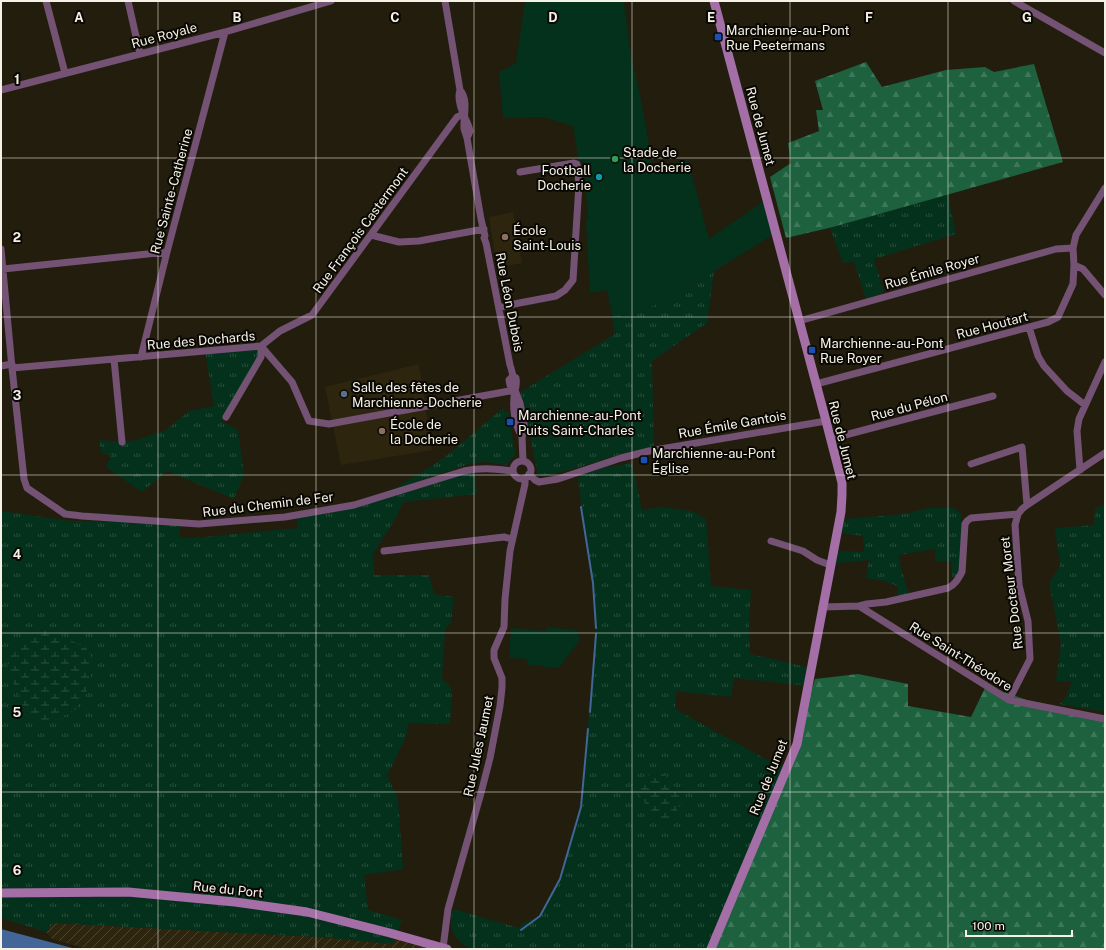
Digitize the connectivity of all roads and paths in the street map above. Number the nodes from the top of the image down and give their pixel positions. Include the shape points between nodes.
1 (46, 1) edge
2 (128, 1) edge
3 (331, 1) edge
4 (445, 1) edge
5 (714, 1) edge
6 (1014, 1) edge
7 (225, 32) junction
8 (1105, 53) edge
9 (140, 54) junction
10 (65, 73) junction
11 (1, 90) edge
12 (464, 114) junction
13 (520, 172) dead end
14 (1105, 188) edge
15 (484, 229) junction
16 (371, 235) junction
17 (1073, 248) junction
18 (1, 249) edge
19 (167, 252) junction
20 (1074, 265) junction
21 (3, 269) junction
22 (1105, 295) edge
23 (498, 308) junction
24 (8, 320) junction
25 (799, 321) junction
26 (1, 327) edge
27 (1030, 327) junction
28 (261, 346) junction
29 (141, 356) junction
30 (114, 359) junction
31 (1105, 362) edge
32 (1, 366) edge
33 (12, 366) junction
34 (816, 384) junction
35 (515, 390) junction
36 (993, 396) dead end
37 (1085, 405) junction
38 (226, 417) dead end
39 (826, 420) junction
40 (830, 439) junction
41 (122, 442) dead end
42 (1105, 453) edge
43 (522, 461) junction
44 (971, 464) dead end
45 (1080, 470) junction
46 (513, 471) junction
47 (527, 476) junction
48 (1026, 505) junction
49 (1018, 514) junction
50 (512, 539) junction
51 (771, 541) dead end
52 (384, 551) dead end
53 (830, 565) junction
54 (859, 606) junction
55 (822, 607) junction
56 (1009, 700) junction
57 (1105, 719) edge
58 (1, 893) edge
59 (445, 948) edge
60 (711, 949) edge

1 - 10 street
2 - 9 street
3 - 7 street, Rue Royale
4 - 12 street, Rue Léon Dubois via 460,90 458,95
5 - 25 street, Rue de Jumet
6 - 8 street
7 - 9 street, Rue Royale
7 - 19 street, Rue Sainte-Catherine
9 - 10 street, Rue Royale
10 - 11 street, Rue Royale
12 - 15 street, Rue Léon Dubois via 470,131 467,138
12 - 16 street, Rue François Castermont via 457,117
13 - 23 street via 577,164 579,184 573,280 556,296
14 - 17 street via 1076,234
15 - 16 street via 419,241 399,242
15 - 23 street, Rue Léon Dubois
16 - 28 street, Rue François Castermont via 312,315 280,331
17 - 20 street, Rue Houtart
17 - 25 street, Rue Émile Royer via 1056,249
18 - 21 street
19 - 21 street
19 - 29 street, Rue Sainte-Catherine
20 - 22 street via 1083,269
20 - 27 street, Rue Houtart via 1073,284 1058,317
21 - 24 street
23 - 35 street, Rue Léon Dubois via 510,365 516,378
24 - 26 street
24 - 33 street
25 - 34 street, Rue de Jumet
27 - 34 street, Rue Houtart
27 - 37 street via 1038,356 1044,366 1067,391
28 - 29 street, Rue des Dochards
28 - 35 street, Rue des Dochards via 292,382 309,421 329,424
28 - 38 street via 261,357
29 - 30 street, Rue des Dochards
30 - 33 street, Rue des Dochards
30 - 41 street
31 - 37 street
32 - 33 street, Rue des Dochards
33 - 46 street, Rue du Chemin de Fer via 27,488 65,514 199,524 286,517 354,505 474,468
34 - 39 street, Rue de Jumet
35 - 43 street, Rue Léon Dubois via 524,429
36 - 40 street, Rue du Pélon
37 - 45 street via 1077,431
39 - 40 street, Rue de Jumet
39 - 47 street, Rue Émile Gantois via 648,451 558,479 539,482
40 - 53 street, Rue de Jumet via 842,483 842,495
42 - 45 street
43 - 46 street via 515,464
43 - 47 street via 528,464 530,469
44 - 48 street via 1022,446
45 - 48 street
46 - 47 street via 522,479
47 - 50 street, Rue Jules Jaumet
48 - 49 street
49 - 54 street via 971,518 967,521 964,528 962,572 953,586
49 - 56 street, Rue Docteur Moret via 1015,525 1020,585 1028,621 1030,659
50 - 52 street via 504,537
50 - 59 street, Rue Jules Jaumet via 504,627 494,653 502,678 500,706 483,786 448,909
51 - 53 street via 803,551 816,560
53 - 55 street, Rue de Jumet
54 - 55 street
54 - 56 street, Rue Saint-Théodore
55 - 60 street, Rue de Jumet via 797,744
56 - 57 street, Rue Saint-Théodore
58 - 59 street, Rue du Port via 128,892 235,902 307,912

